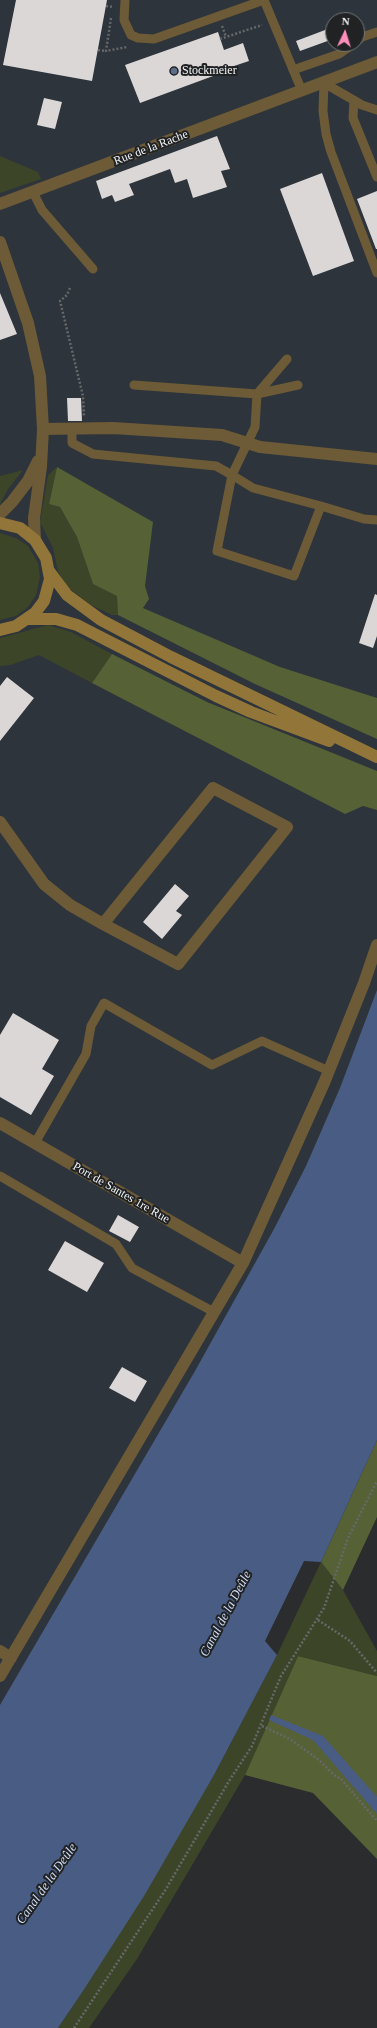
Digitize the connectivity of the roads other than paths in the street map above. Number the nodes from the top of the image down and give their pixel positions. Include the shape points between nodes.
1 (125, 0) edge
2 (264, 0) edge
3 (239, 4) edge
4 (377, 32) edge
5 (365, 36) edge
6 (342, 52) edge
7 (377, 62) edge
8 (293, 70) junction
9 (324, 82) junction
10 (302, 91) junction
11 (354, 100) junction
12 (377, 110) edge
13 (377, 177) edge
14 (33, 192) junction
15 (0, 204) edge
16 (0, 242) edge
17 (92, 269) dead end
18 (377, 272) edge
19 (287, 359) dead end
20 (134, 385) dead end
21 (298, 385) dead end
22 (257, 394) junction
23 (72, 428) junction
24 (43, 429) junction
25 (248, 443) junction
26 (42, 446) junction
27 (377, 459) edge
28 (232, 475) junction
29 (321, 506) junction
30 (0, 514) edge
31 (377, 520) edge
32 (0, 523) edge
33 (35, 540) junction
34 (49, 571) junction
35 (29, 618) junction
36 (0, 630) edge
37 (377, 758) edge
38 (0, 822) edge
39 (103, 924) junction
40 (377, 945) edge
41 (329, 1071) junction
42 (0, 1123) edge
43 (35, 1143) junction
44 (0, 1176) edge
45 (243, 1263) junction
46 (214, 1312) junction
47 (0, 1651) edge
48 (11, 1658) junction
49 (0, 1676) edge

1 - 3 lane via 124,20 131,35 154,39
2 - 3 lane
2 - 8 lane
4 - 5 lane
6 - 8 lane
7 - 9 street, Rue de la Rache
8 - 10 lane
9 - 10 street, Rue de la Rache
9 - 11 lane
9 - 18 lane via 323,111 331,152
10 - 14 street, Rue de la Rache
11 - 12 lane
11 - 13 lane via 352,118
14 - 15 street, Rue de la Rache
14 - 17 lane via 42,210
16 - 24 street via 36,351 42,391
19 - 22 lane
20 - 22 lane
21 - 22 lane
22 - 25 lane via 255,427
23 - 24 street
23 - 25 street via 222,435
23 - 28 lane via 72,443 93,454 216,466
24 - 26 street
25 - 27 street
25 - 28 lane
26 - 30 street via 32,474
26 - 33 street via 34,518
28 - 29 lane via 253,488
28 - 29 lane via 217,551 294,576
29 - 31 lane via 364,519
32 - 33 main road via 20,528
33 - 34 main road via 46,558
34 - 35 main road via 47,594 40,607
34 - 37 main road via 67,595 101,620
35 - 36 main road via 16,626
35 - 37 main road via 49,618 71,623 251,712
38 - 39 street via 44,884 70,905
39 - 39 street via 178,964 287,827 213,788
40 - 41 street
41 - 43 lane via 262,1042 212,1065 104,1003 91,1026 86,1054
41 - 45 street
42 - 43 street, Port de Santes 1re Rue
43 - 45 street, Port de Santes 1re Rue
44 - 46 lane via 116,1244 132,1268
45 - 46 street
46 - 48 street
47 - 48 street
48 - 49 street

